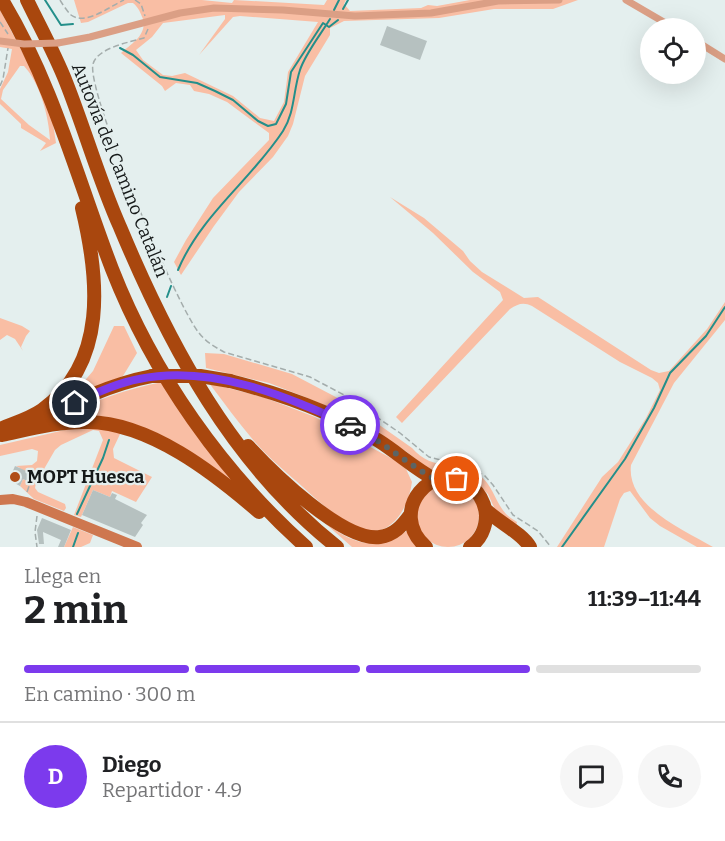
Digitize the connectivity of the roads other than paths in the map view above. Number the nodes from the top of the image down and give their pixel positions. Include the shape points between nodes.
1 (2, 0) edge
2 (27, 0) edge
3 (559, 0) edge
4 (626, 0) edge
5 (657, 18) edge
6 (0, 41) edge
7 (706, 47) edge
8 (725, 59) edge
9 (187, 369) junction
10 (30, 425) junction
11 (0, 430) edge
12 (0, 435) edge
13 (417, 469) junction
14 (436, 480) junction
15 (421, 490) junction
16 (0, 500) edge
17 (485, 509) junction
18 (410, 515) junction
19 (512, 531) junction
20 (474, 543) edge
21 (137, 547) edge
22 (300, 547) edge
23 (306, 547) edge
24 (337, 547) edge
25 (426, 547) edge
26 (530, 547) edge

1 - 11 highway via 42,88 70,168 87,229 95,301 84,358 66,387 43,409
1 - 23 highway, Autovía del Camino Catalán via 54,106 113,271 175,392 242,482
2 - 9 highway, Autovía del Camino Catalán via 66,80 119,226
3 - 6 street, bridge via 498,1 431,13 356,16 214,8 58,43
4 - 5 street
7 - 8 street
9 - 18 highway via 257,455 342,527 380,537 399,528
9 - 24 highway, Autovía del Camino Catalán via 217,416 277,493
10 - 11 highway
10 - 12 highway
10 - 13 highway, bridge via 125,382 152,376 200,376 280,395 353,426
12 - 22 highway via 88,422 137,433 216,477
13 - 14 highway
13 - 15 highway
14 - 15 highway
14 - 17 highway via 457,479 467,483 476,490
15 - 18 highway
16 - 21 street via 26,502
17 - 19 highway
17 - 20 highway via 485,526
18 - 25 highway via 412,530
19 - 20 highway
19 - 26 highway

